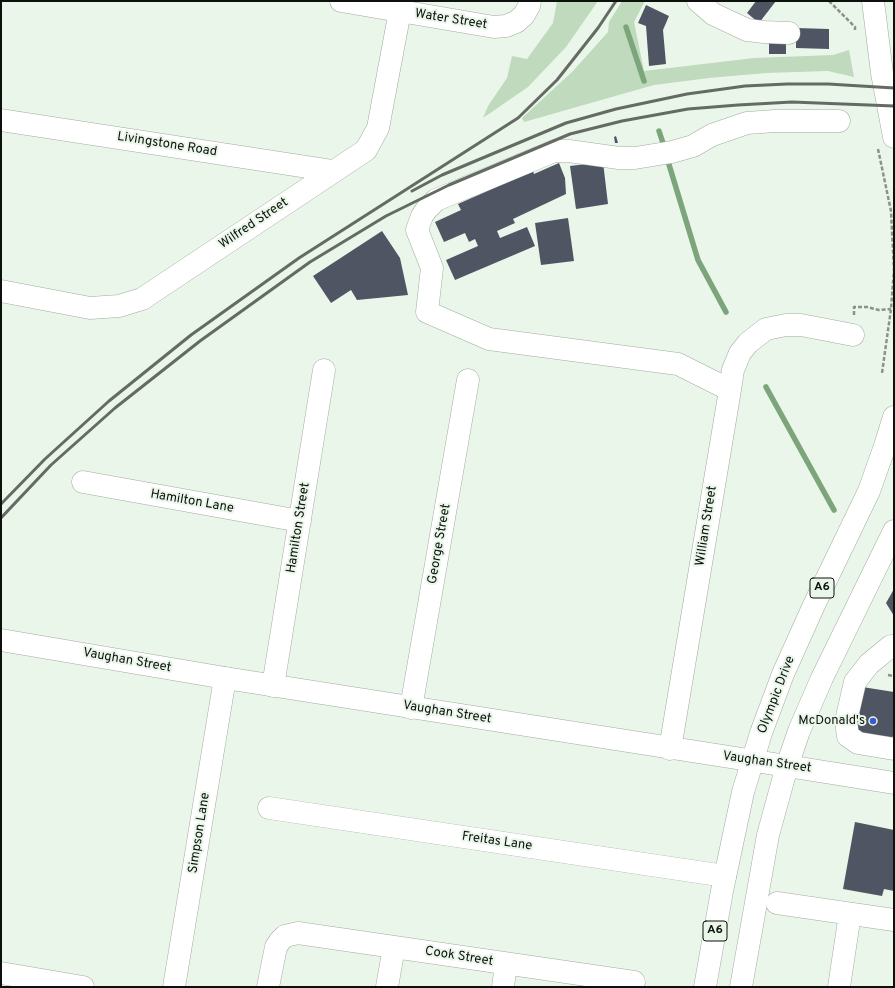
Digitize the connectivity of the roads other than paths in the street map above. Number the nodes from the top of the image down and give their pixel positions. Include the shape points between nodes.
1 (341, 1) edge
2 (698, 1) edge
3 (873, 1) edge
4 (530, 4) edge
5 (400, 11) junction
6 (789, 33) dead end
7 (1, 120) edge
8 (839, 121) dead end
9 (886, 143) edge
10 (333, 171) junction
11 (1, 291) edge
12 (853, 335) road end
13 (324, 370) dead end
14 (468, 380) dead end
15 (730, 390) junction
16 (894, 417) edge
17 (83, 482) dead end
18 (300, 521) junction
19 (894, 531) edge
20 (1, 640) edge
21 (891, 646) dead end
22 (225, 678) junction
23 (273, 686) junction
24 (411, 708) junction
25 (670, 748) junction
26 (894, 749) edge
27 (752, 761) junction
28 (787, 766) junction
29 (894, 783) edge
30 (269, 808) dead end
31 (725, 876) junction
32 (777, 903) dead end
33 (850, 914) junction
34 (894, 920) edge
35 (394, 947) junction
36 (506, 964) junction
37 (1, 973) edge
38 (634, 982) dead end
39 (83, 987) edge
40 (174, 987) edge
41 (268, 987) edge
42 (387, 987) edge
43 (503, 987) edge
44 (705, 987) edge
45 (741, 987) edge
46 (839, 987) edge

1 - 5 main road, Water Street
2 - 6 main road via 713,14 748,30
3 - 9 main road via 882,73
4 - 5 main road, Water Street via 524,15 516,22 494,27
5 - 10 main road, Wilfred Street via 378,128 366,150
7 - 10 main road, Livingstone Road
8 - 15 main road via 747,123 712,135 693,146 635,158 554,151 436,200 426,210 417,230 432,268 427,312 489,339 678,364
10 - 11 main road, Wilfred Street via 142,299 119,306 90,308
12 - 15 main road, William Street via 801,325 786,324 766,329 740,353 733,370
13 - 18 main road, Hamilton Street
14 - 24 main road, George Street
15 - 25 main road, William Street
16 - 27 main road, Olympic Drive / A6 via 869,490 784,674
17 - 18 main road, Hamilton Lane
18 - 23 main road, Hamilton Street
19 - 28 main road via 822,678
20 - 22 main road, Vaughan Street
21 - 26 main road via 869,664 856,682 846,721 848,736 858,743
22 - 23 main road, Vaughan Street
22 - 40 main road, Simpson Lane
23 - 24 main road, Vaughan Street
24 - 25 main road, Vaughan Street
25 - 27 main road, Vaughan Street
27 - 28 main road, Vaughan Street
27 - 31 main road, Olympic Drive / A6
28 - 29 main road, Vaughan Street
28 - 45 main road via 768,835
30 - 31 main road, Freitas Lane
31 - 44 main road, Olympic Drive / A6
32 - 33 main road
33 - 34 main road
33 - 46 main road
35 - 36 main road, Cook Street
35 - 41 main road, Cook Street via 298,933 285,936 276,947
35 - 42 main road
36 - 38 main road, Cook Street
36 - 43 main road
37 - 39 main road

